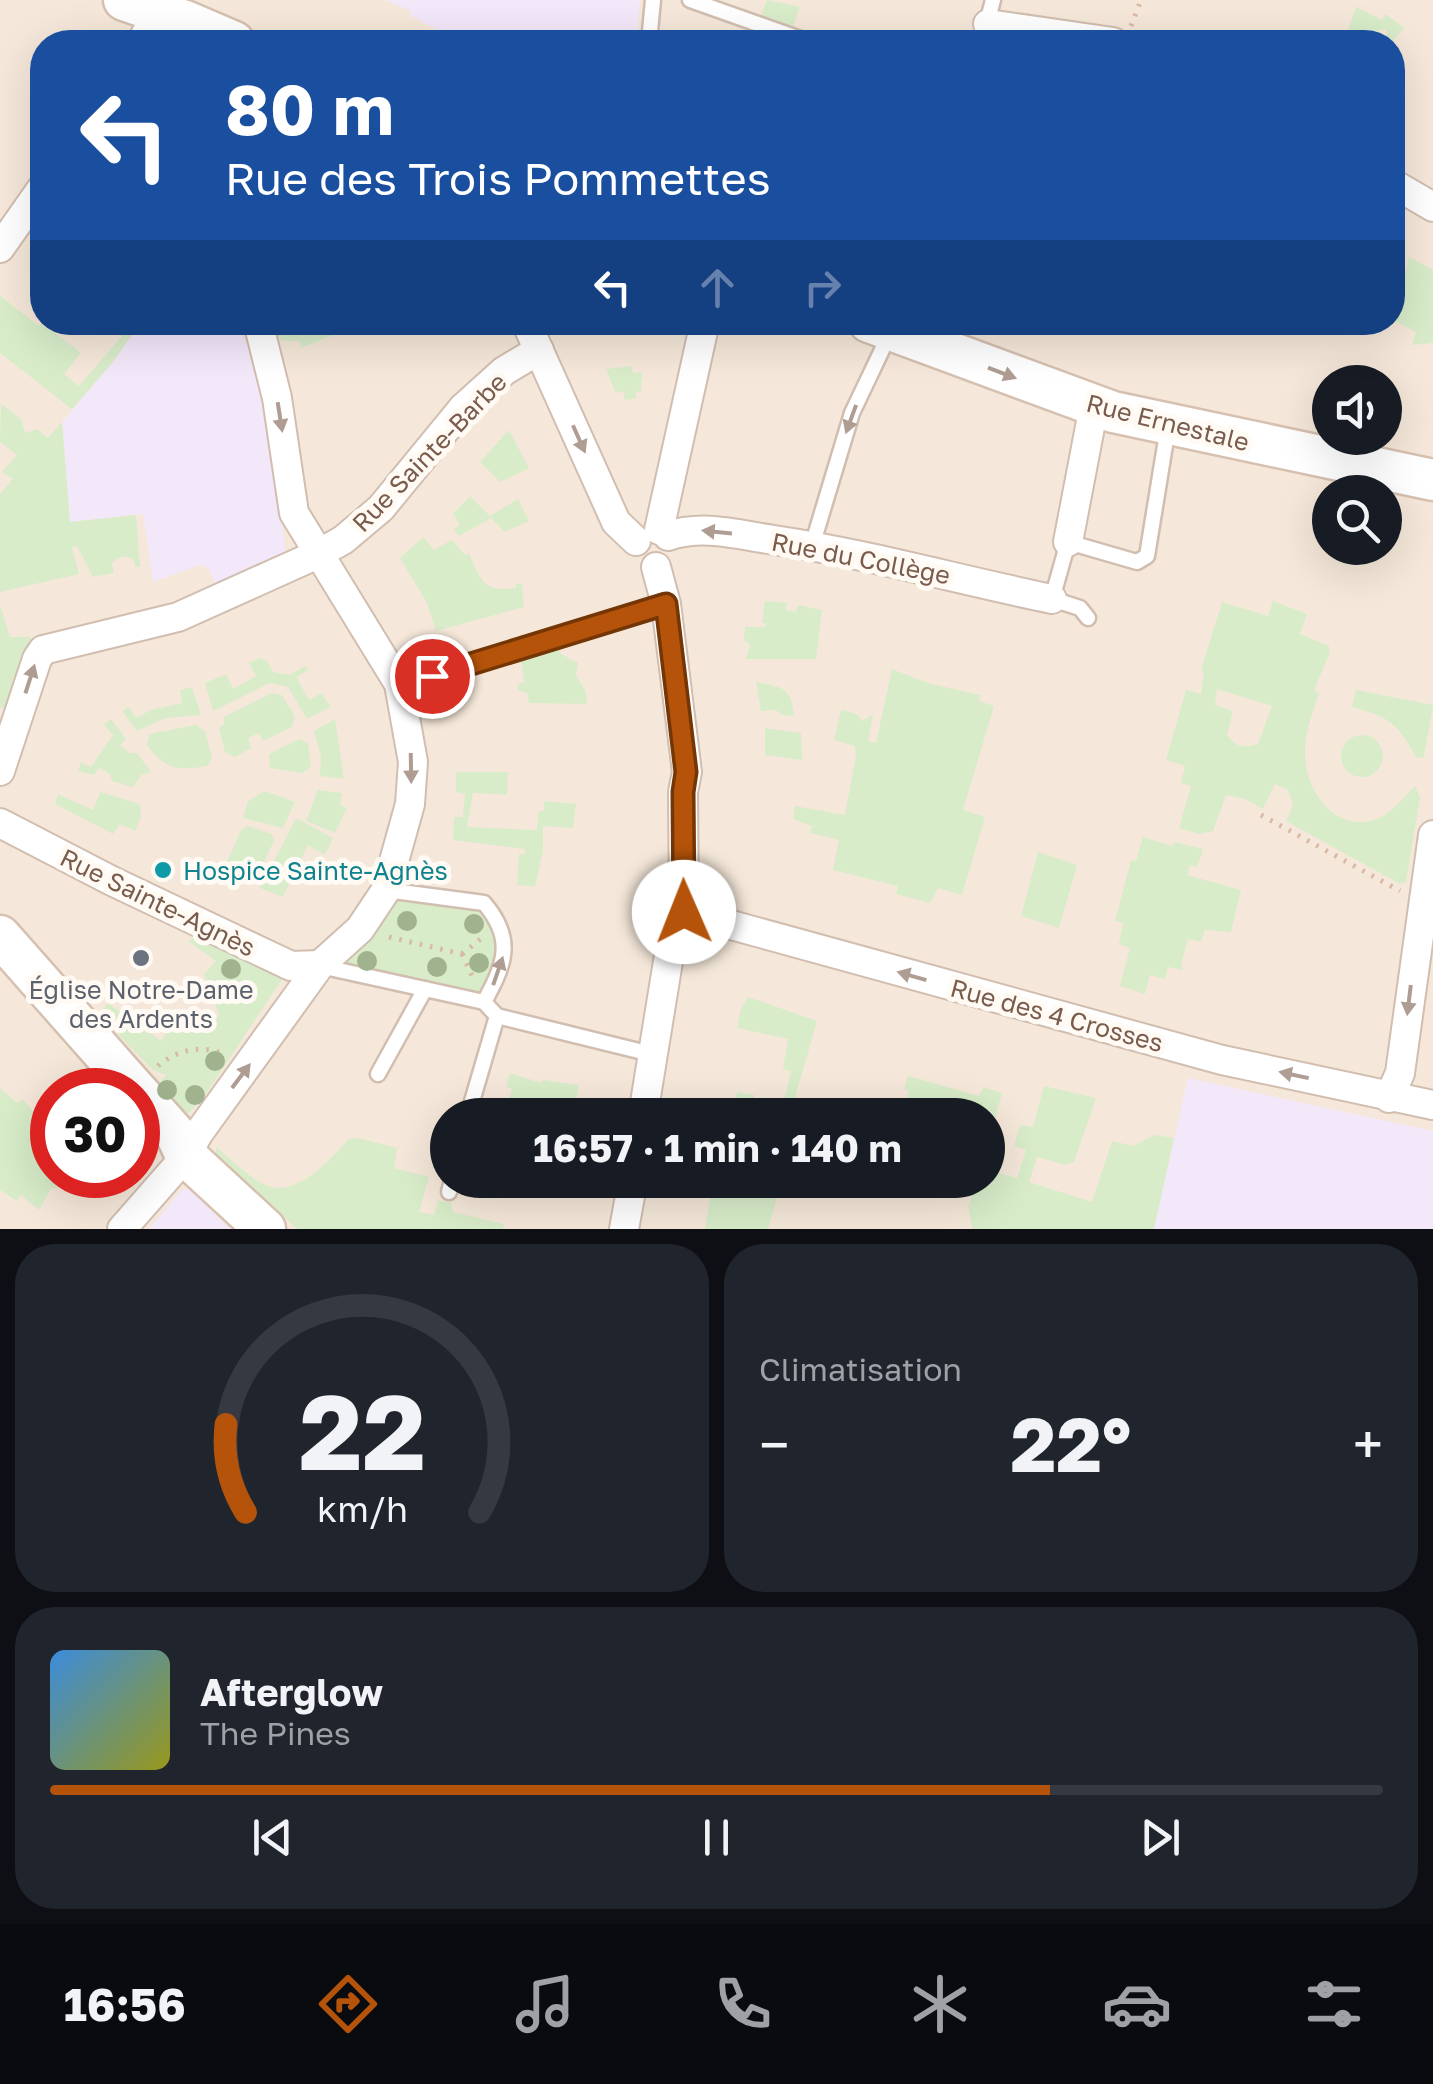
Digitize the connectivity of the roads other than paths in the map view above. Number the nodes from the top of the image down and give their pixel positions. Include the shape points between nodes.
1 (653, 0) edge
2 (690, 0) edge
3 (148, 14) edge
4 (988, 22) edge
5 (197, 30) edge
6 (649, 30) edge
7 (775, 30) edge
8 (1038, 30) edge
9 (1405, 191) edge
10 (1433, 207) edge
11 (30, 210) edge
12 (0, 248) edge
13 (261, 335) edge
14 (532, 335) edge
15 (702, 335) edge
16 (892, 335) edge
17 (914, 335) edge
18 (539, 350) junction
19 (1094, 406) junction
20 (1168, 426) junction
21 (1433, 480) edge
22 (655, 536) junction
23 (1068, 542) junction
24 (812, 546) junction
25 (318, 554) junction
26 (1052, 599) junction
27 (666, 604) junction
28 (1088, 618) dead end
29 (399, 684) junction
30 (0, 771) edge
31 (0, 823) edge
32 (1433, 834) edge
33 (386, 890) junction
34 (1425, 901) edge
35 (684, 912) junction
36 (0, 936) edge
37 (320, 965) junction
38 (425, 989) junction
39 (484, 1002) junction
40 (497, 1016) junction
41 (652, 1058) junction
42 (117, 1068) edge
43 (378, 1074) dead end
44 (473, 1098) edge
45 (646, 1098) edge
46 (1389, 1098) junction
47 (1433, 1105) edge
48 (160, 1117) edge
49 (186, 1156) junction
50 (630, 1198) edge
51 (122, 1229) edge
52 (265, 1229) edge
53 (624, 1229) edge

1 - 6 lane
2 - 7 lane
3 - 5 street
4 - 8 street
9 - 10 street
11 - 12 street
13 -> 25 street via 292,503
14 - 18 street
15 - 22 street
16 -> 24 lane via 852,413
17 -> 19 street, Rue Ernestale
18 -> 22 street via 616,522
18 - 25 street, Rue Sainte-Barbe via 504,371 450,422 369,520
19 - 20 street, Rue Ernestale
19 - 23 street
20 - 21 street, Rue Ernestale
20 - 23 lane via 1147,556 1137,562
24 -> 22 street, Rue du Collège via 710,530
22 - 27 street via 635,552 640,562 656,567
23 - 26 lane
24 - 26 street, Rue du Collège
25 - 29 street
30 -> 25 street, Rue Sainte-Barbe via 43,650 178,617
26 - 28 lane via 1080,608
27 - 29 lane
27 - 35 street via 686,772
29 -> 33 street via 413,762 410,804
31 - 37 street, Rue Sainte-Agnès via 291,966
32 - 34 street
33 - 37 street via 360,928
39 -> 33 lane via 506,946 494,915 484,904
34 -> 46 street via 1400,1073
35 - 41 street via 671,943
46 -> 35 street, Rue des 4 Crosses via 1222,1060
36 - 42 street
37 - 38 lane
49 -> 37 street
38 - 39 lane
38 - 43 lane
39 - 40 lane
40 - 41 lane
40 - 44 lane
41 - 45 street
46 - 47 street, Rue des 4 Crosses
48 - 49 street
49 - 51 street
49 - 52 street
50 - 53 street

